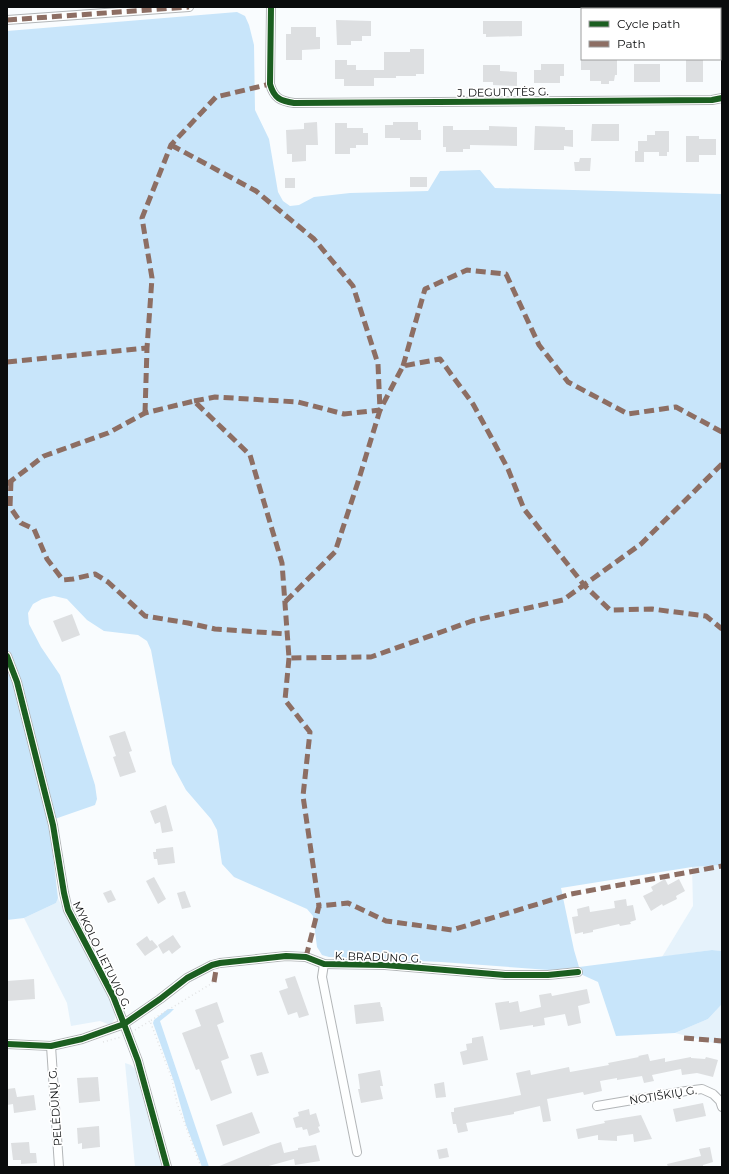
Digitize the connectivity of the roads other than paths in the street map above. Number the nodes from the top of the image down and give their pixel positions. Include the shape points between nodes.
1 (189, 7) edge
2 (271, 7) edge
3 (7, 20) edge
4 (722, 98) edge
5 (7, 656) edge
6 (324, 964) junction
7 (578, 972) dead end
8 (124, 1024) junction
9 (7, 1044) edge
10 (51, 1046) junction
11 (597, 1106) dead end
12 (722, 1107) edge
13 (357, 1152) dead end
14 (59, 1167) edge
15 (167, 1167) edge

1 - 3 street
2 - 4 street, J. DEGUTYTĖS G. via 270,84 272,92 284,101 357,103
5 - 8 street, MYKOLO LIETUVIO G. via 17,682 53,825 68,910 113,996
6 - 7 street, K. BRADŪNO G. via 385,965 505,975
6 - 8 street, K. BRADŪNO G. via 306,957 286,956 212,965 187,978
6 - 13 street via 322,977
8 - 10 street, K. BRADŪNO G. via 82,1039
8 - 15 street, MYKOLO LIETUVIO G. via 138,1061
9 - 10 street, K. BRADŪNO G.
10 - 14 street, PELĖDŪNŲ G.
11 - 12 street, NOTIŠKIŲ G. via 702,1089 713,1094

